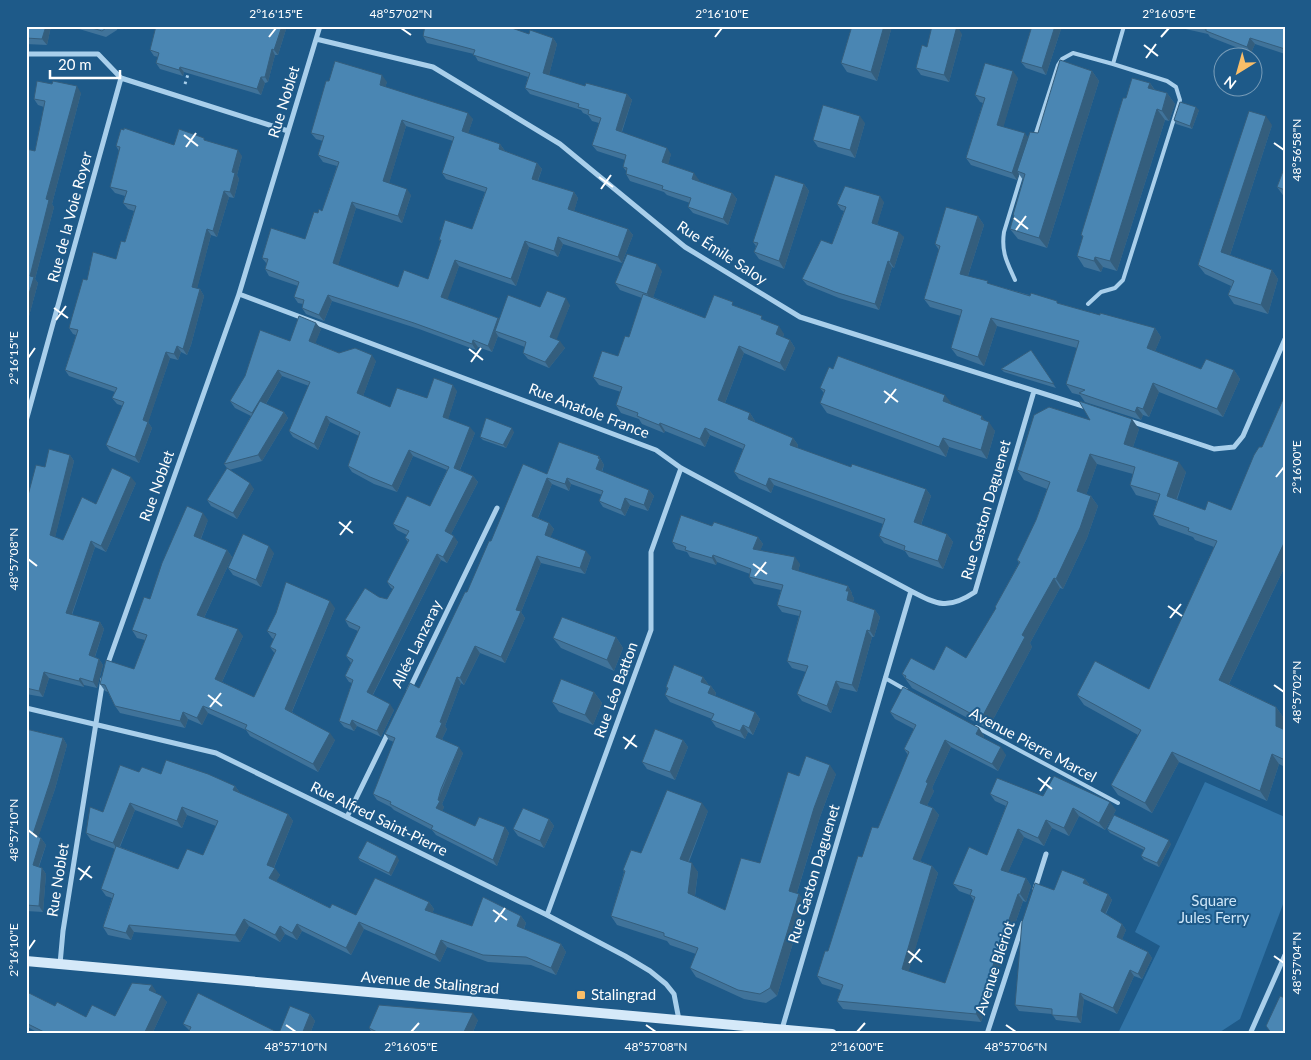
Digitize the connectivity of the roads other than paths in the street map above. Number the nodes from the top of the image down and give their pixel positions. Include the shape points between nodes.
1 (320, 26) edge
2 (1124, 26) edge
3 (316, 39) junction
4 (26, 54) edge
5 (1113, 64) junction
6 (121, 78) junction
7 (288, 131) junction
8 (1034, 139) edge
9 (1024, 167) edge
10 (1015, 280) dead end
11 (239, 294) junction
12 (1088, 304) dead end
13 (1285, 339) edge
14 (1034, 391) junction
15 (1091, 409) edge
16 (1120, 418) edge
17 (26, 421) edge
18 (681, 468) junction
19 (497, 508) dead end
20 (911, 591) junction
21 (886, 678) junction
22 (911, 692) edge
23 (404, 700) edge
24 (26, 708) edge
25 (96, 724) junction
26 (971, 724) edge
27 (391, 726) edge
28 (1118, 803) edge
29 (347, 817) junction
30 (1046, 854) dead end
31 (1034, 892) edge
32 (547, 915) junction
33 (1024, 920) edge
34 (1285, 956) edge
35 (26, 961) edge
36 (60, 964) junction
37 (679, 1021) junction
38 (782, 1029) junction
39 (747, 1030) edge
40 (832, 1034) edge
41 (987, 1034) edge
42 (1250, 1034) edge

1 - 3 street, Rue Noblet
2 - 5 lane
3 - 7 street, Rue Noblet
3 - 14 street, Rue Émile Saloy via 433,67 560,144 686,247 800,317
4 - 6 street via 98,54
5 - 8 lane via 1073,54 1062,59
5 - 12 lane via 1167,81 1176,87 1180,100 1123,280 1116,288 1101,292
6 - 7 street
6 - 17 street, Rue de la Voie Royer
7 - 11 street, Rue Noblet
9 - 10 lane via 1002,242 1002,251
11 - 18 street, Rue Anatole France via 656,450
11 - 25 street, Rue Noblet via 103,678
13 - 16 street via 1244,436 1234,447 1214,449
14 - 15 street
14 - 20 street, Rue Gaston Daguenet via 975,592 960,602 936,604
18 - 20 street, Rue Anatole France
18 - 32 street, Rue Léo Batton via 651,552 651,630
19 - 23 street, Allée Lanzeray
20 - 21 street, Rue Gaston Daguenet
21 - 22 lane
21 - 38 street, Rue Gaston Daguenet
24 - 25 street, Rue Alfred Saint-Pierre
25 - 29 street, Rue Alfred Saint-Pierre via 216,752
25 - 36 street, Rue Noblet
26 - 28 lane, Avenue Pierre Marcel
27 - 29 street
29 - 32 street, Rue Alfred Saint-Pierre
30 - 31 street
32 - 37 street, Rue Alfred Saint-Pierre via 650,971 674,994
33 - 41 street, Avenue Blériot
34 - 42 street
35 - 36 main road, Avenue de Stalingrad
36 - 37 main road, Avenue de Stalingrad
37 - 39 main road, Avenue de Stalingrad
38 - 39 main road, Avenue de Stalingrad
38 - 40 main road, Avenue de Stalingrad

